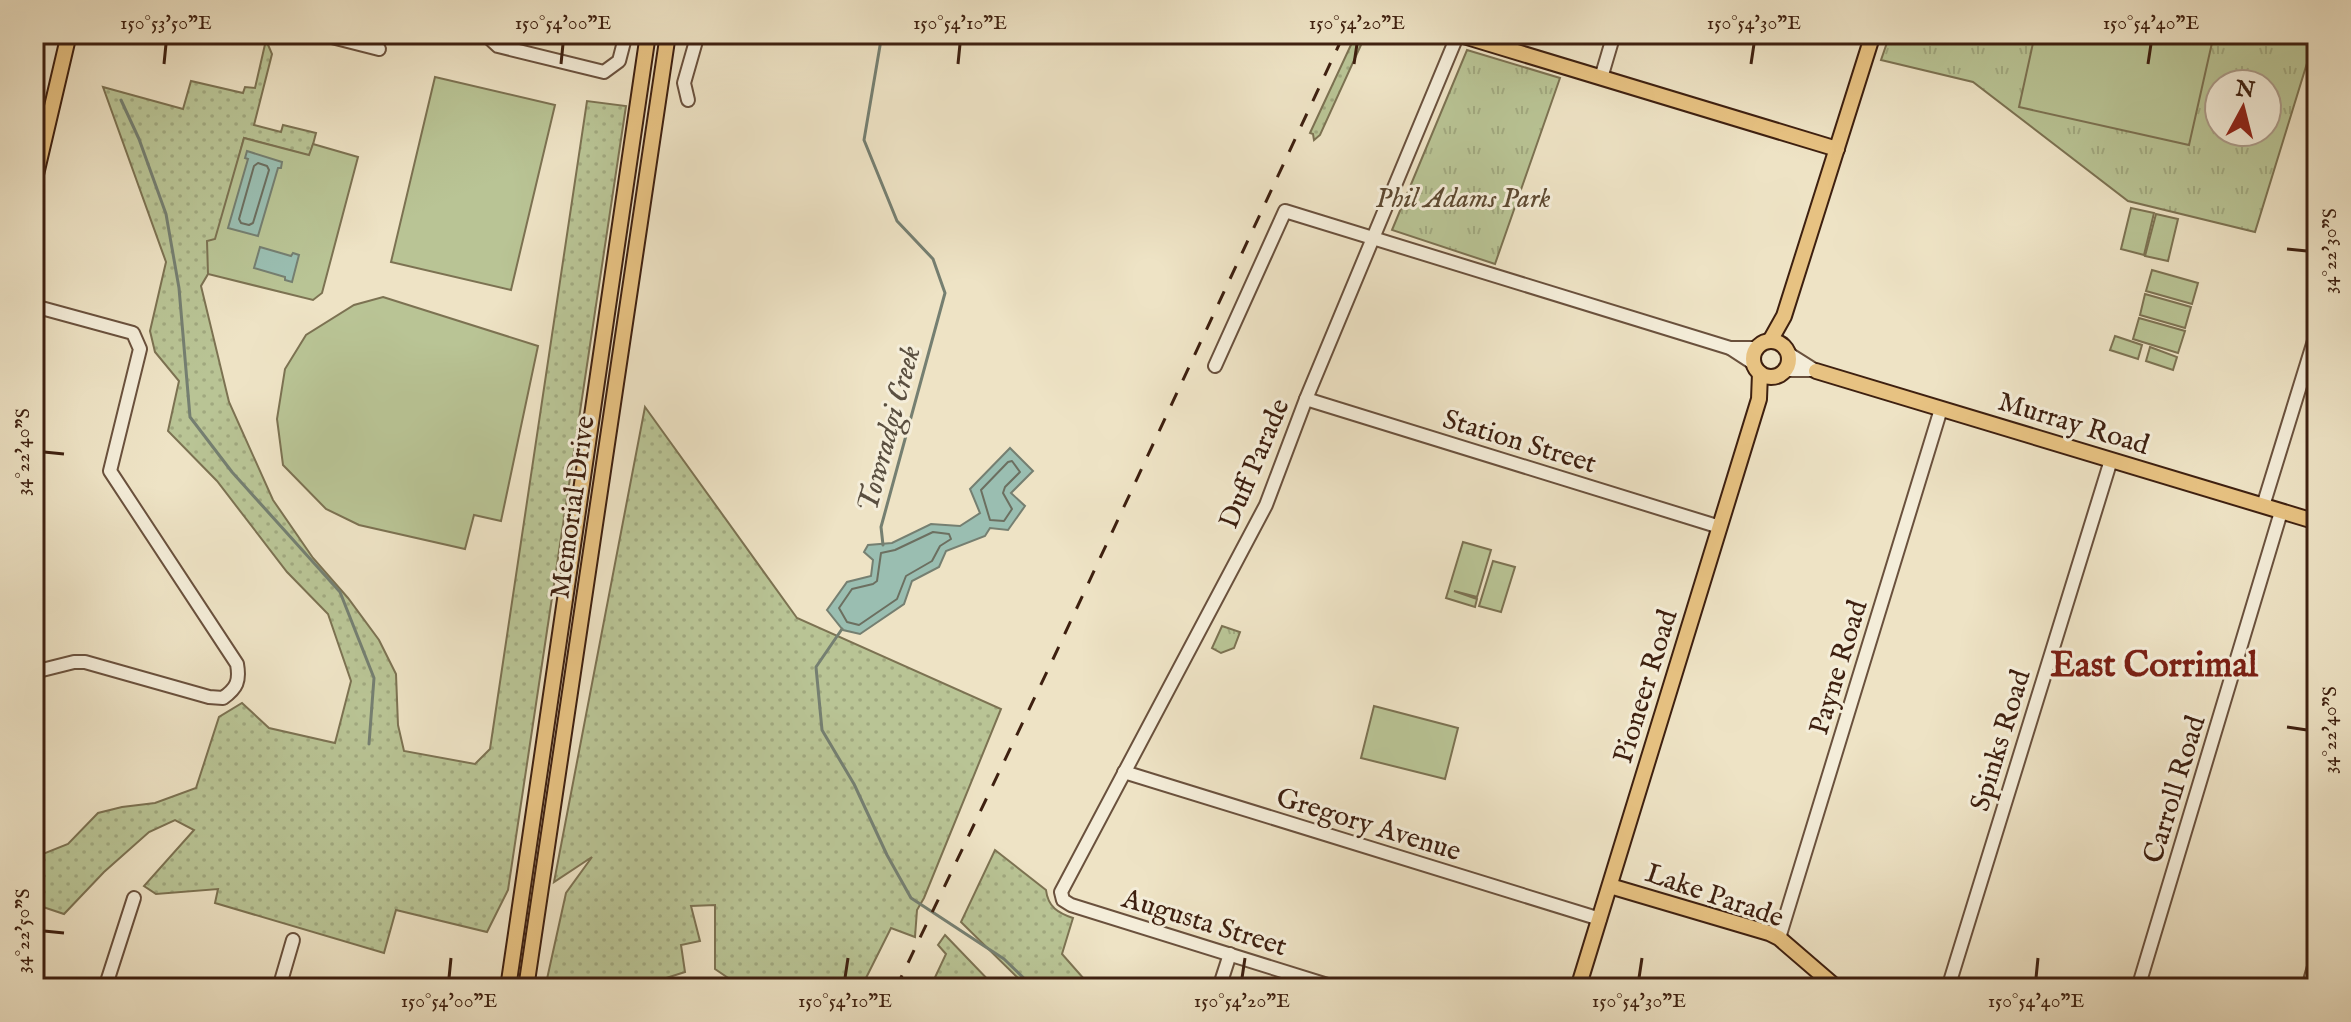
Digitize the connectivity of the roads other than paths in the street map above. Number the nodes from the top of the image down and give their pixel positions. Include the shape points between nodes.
1 (69, 34) edge
2 (320, 34) edge
3 (485, 34) edge
4 (626, 34) edge
5 (648, 34) edge
6 (668, 34) edge
7 (698, 34) edge
8 (1458, 34) edge
9 (1614, 34) edge
10 (1873, 34) edge
11 (379, 49) dead end
12 (1601, 78) junction
13 (688, 100) dead end
14 (1837, 149) junction
15 (34, 183) edge
16 (1372, 239) junction
17 (34, 306) edge
18 (2317, 331) edge
19 (2315, 345) edge
20 (1772, 359) junction
21 (1215, 366) dead end
22 (1816, 371) joint
23 (1306, 399) junction
24 (1941, 409) junction
25 (2111, 460) junction
26 (2263, 506) junction
27 (2281, 512) junction
28 (2317, 522) edge
29 (1720, 527) junction
30 (34, 672) edge
31 (1124, 772) junction
32 (1610, 886) junction
33 (1061, 896) joint
34 (134, 898) dead end
35 (1600, 919) junction
36 (1779, 938) junction
37 (293, 940) dead end
38 (1230, 954) junction
39 (2317, 956) edge
40 (105, 988) edge
41 (279, 988) edge
42 (508, 988) edge
43 (526, 988) edge
44 (1219, 988) edge
45 (1337, 988) edge
46 (1578, 988) edge
47 (1837, 988) edge
48 (1948, 988) edge
49 (2138, 988) edge
50 (2308, 988) edge

1 - 15 main road
2 - 11 street
3 - 4 street via 498,46 604,72 619,61
5 - 42 main road, Memorial Drive
6 - 43 main road, Memorial Drive
7 - 13 street via 684,83
8 - 12 main road
8 - 16 street, Duff Parade
9 - 12 street
10 - 14 main road, Pioneer Road
12 - 14 main road
14 - 20 main road, Pioneer Road
16 - 20 street, Murray Road
16 - 21 street, Murray Road via 1285,211
16 - 23 street, Duff Parade
17 - 30 street via 133,333 140,349 110,471 237,664 239,678 235,690 223,698 79,662
18 - 19 street
19 - 26 street
20 - 22 street, Murray Road
20 - 29 main road, Pioneer Road
22 - 24 main road, Murray Road
23 - 29 street, Station Street
23 - 31 street, Duff Parade via 1266,505
24 - 25 main road, Murray Road
24 - 36 street, Payne Road
25 - 26 main road, Murray Road
25 - 48 street, Spinks Road
26 - 27 main road, Murray Road
27 - 28 main road, Murray Road
27 - 49 street, Carroll Road
29 - 32 main road, Pioneer Road
31 - 33 street, Duff Parade
31 - 35 street, Gregory Avenue
32 - 35 main road, Pioneer Road
32 - 36 main road, Lake Parade
33 - 38 street, Augusta Street via 1071,905
34 - 40 street
35 - 46 main road, Pioneer Road
36 - 47 main road, Lake Parade
37 - 41 street
38 - 44 street
38 - 45 street, Augusta Street
39 - 50 street

